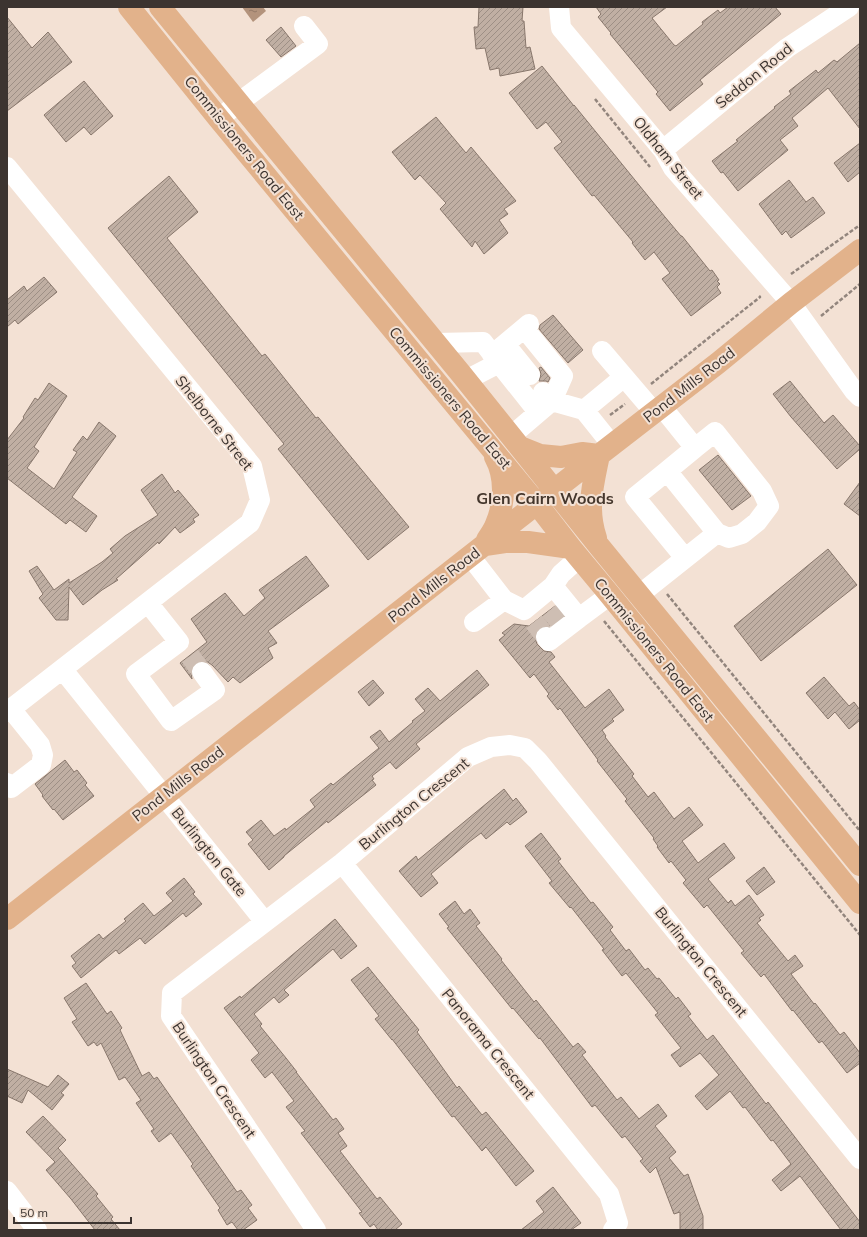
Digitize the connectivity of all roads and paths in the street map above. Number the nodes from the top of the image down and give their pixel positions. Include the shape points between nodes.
1 (129, 7) edge
2 (160, 7) edge
3 (559, 7) edge
4 (848, 7) edge
5 (304, 26) dead end
6 (594, 98) dead end
7 (238, 103) junction
8 (219, 119) junction
9 (663, 150) junction
10 (7, 167) edge
11 (653, 170) dead end
12 (860, 225) edge
13 (860, 250) edge
14 (791, 274) dead end
15 (860, 284) edge
16 (756, 292) dead end
17 (791, 303) junction
18 (818, 319) dead end
19 (436, 343) junction
20 (602, 350) dead end
21 (498, 354) junction
22 (530, 376) dead end
23 (624, 377) junction
24 (466, 380) junction
25 (638, 394) junction
26 (860, 397) edge
27 (544, 402) junction
28 (584, 410) junction
29 (658, 410) junction
30 (597, 426) junction
31 (516, 441) junction
32 (488, 444) junction
33 (695, 448) junction
34 (605, 450) junction
35 (667, 471) junction
36 (555, 490) junction
37 (537, 504) junction
38 (717, 533) junction
39 (599, 546) junction
40 (477, 550) junction
41 (575, 553) junction
42 (685, 558) junction
43 (657, 581) junction
44 (610, 595) junction
45 (639, 595) junction
46 (504, 600) junction
47 (148, 603) junction
48 (558, 611) junction
49 (474, 622) dead end
50 (546, 637) dead end
51 (63, 670) junction
52 (202, 672) tunnel mouth
53 (9, 710) edge
54 (7, 783) edge
55 (164, 795) junction
56 (860, 831) edge
57 (342, 863) junction
58 (860, 865) edge
59 (860, 903) edge
60 (7, 919) edge
61 (265, 922) junction
62 (860, 1159) edge
63 (7, 1191) edge
64 (309, 1228) edge
65 (38, 1230) edge
66 (613, 1230) edge

1 - 8 main road, Commissioners Road East
2 - 7 main road, Commissioners Road East
3 - 9 street, Oldham Street via 561,28
4 - 9 street, Seddon Road via 787,48
5 - 7 street via 318,44
6 - 11 path
7 - 8 street
7 - 19 main road, Commissioners Road East
8 - 32 main road, Commissioners Road East
9 - 17 street, Oldham Street via 674,168
10 - 47 street, Shelborne Street via 252,466 260,500 250,523
12 - 14 path
13 - 17 main road, Pond Mills Road
15 - 18 path
16 - 25 path via 760,297
17 - 26 street, Oldham Street
17 - 29 main road, Pond Mills Road
19 - 21 street via 483,342
19 - 24 main road, Commissioners Road East
20 - 23 street
21 - 22 street
21 - 24 street
21 - 27 street
21 - 27 street via 526,326 563,376
23 - 25 street
23 - 28 street
24 - 31 main road, Commissioners Road East
25 - 29 street
25 - 30 path
27 - 28 street
27 - 31 street
28 - 30 street
29 - 33 street
29 - 34 main road, Pond Mills Road
30 - 34 street
31 - 34 main road via 540,455 561,457
31 - 36 main road, Commissioners Road East
32 - 37 main road, Commissioners Road East
32 - 40 main road via 498,462 503,483 502,504 496,524
33 - 35 street
33 - 38 street via 715,432 762,491 769,506 757,522 742,534 729,538
34 - 36 main road, Pond Mills Road
34 - 39 main road via 590,503 592,525
35 - 38 street
35 - 42 street via 635,496
36 - 37 main road, Pond Mills Road
36 - 39 main road, Commissioners Road East
37 - 40 main road, Pond Mills Road
37 - 41 main road, Commissioners Road East
38 - 42 street
39 - 45 main road, Commissioners Road East
40 - 41 main road via 505,542 528,542
40 - 46 street
40 - 55 main road, Pond Mills Road
41 - 44 main road, Commissioners Road East
41 - 48 street via 561,574
42 - 43 street
43 - 45 street
43 - 56 path
44 - 48 street
44 - 59 main road, Commissioners Road East
45 - 58 main road, Commissioners Road East
46 - 48 street via 529,616
46 - 49 street
47 - 51 street, Shelborne Street
47 - 52 street via 184,649 136,674 171,721 215,690
48 - 50 street via 549,641
51 - 53 street, Shelborne Street
51 - 55 street, Burlington Gate
53 - 54 street via 40,745 43,755 41,765 11,788
55 - 60 main road, Pond Mills Road
55 - 61 street, Burlington Gate
57 - 61 street, Burlington Crescent
57 - 62 street, Burlington Crescent via 468,757 492,747 510,745 525,748
57 - 66 street, Panorama Crescent via 609,1194 618,1223
61 - 64 street, Burlington Crescent via 172,993 171,1016
63 - 65 street

